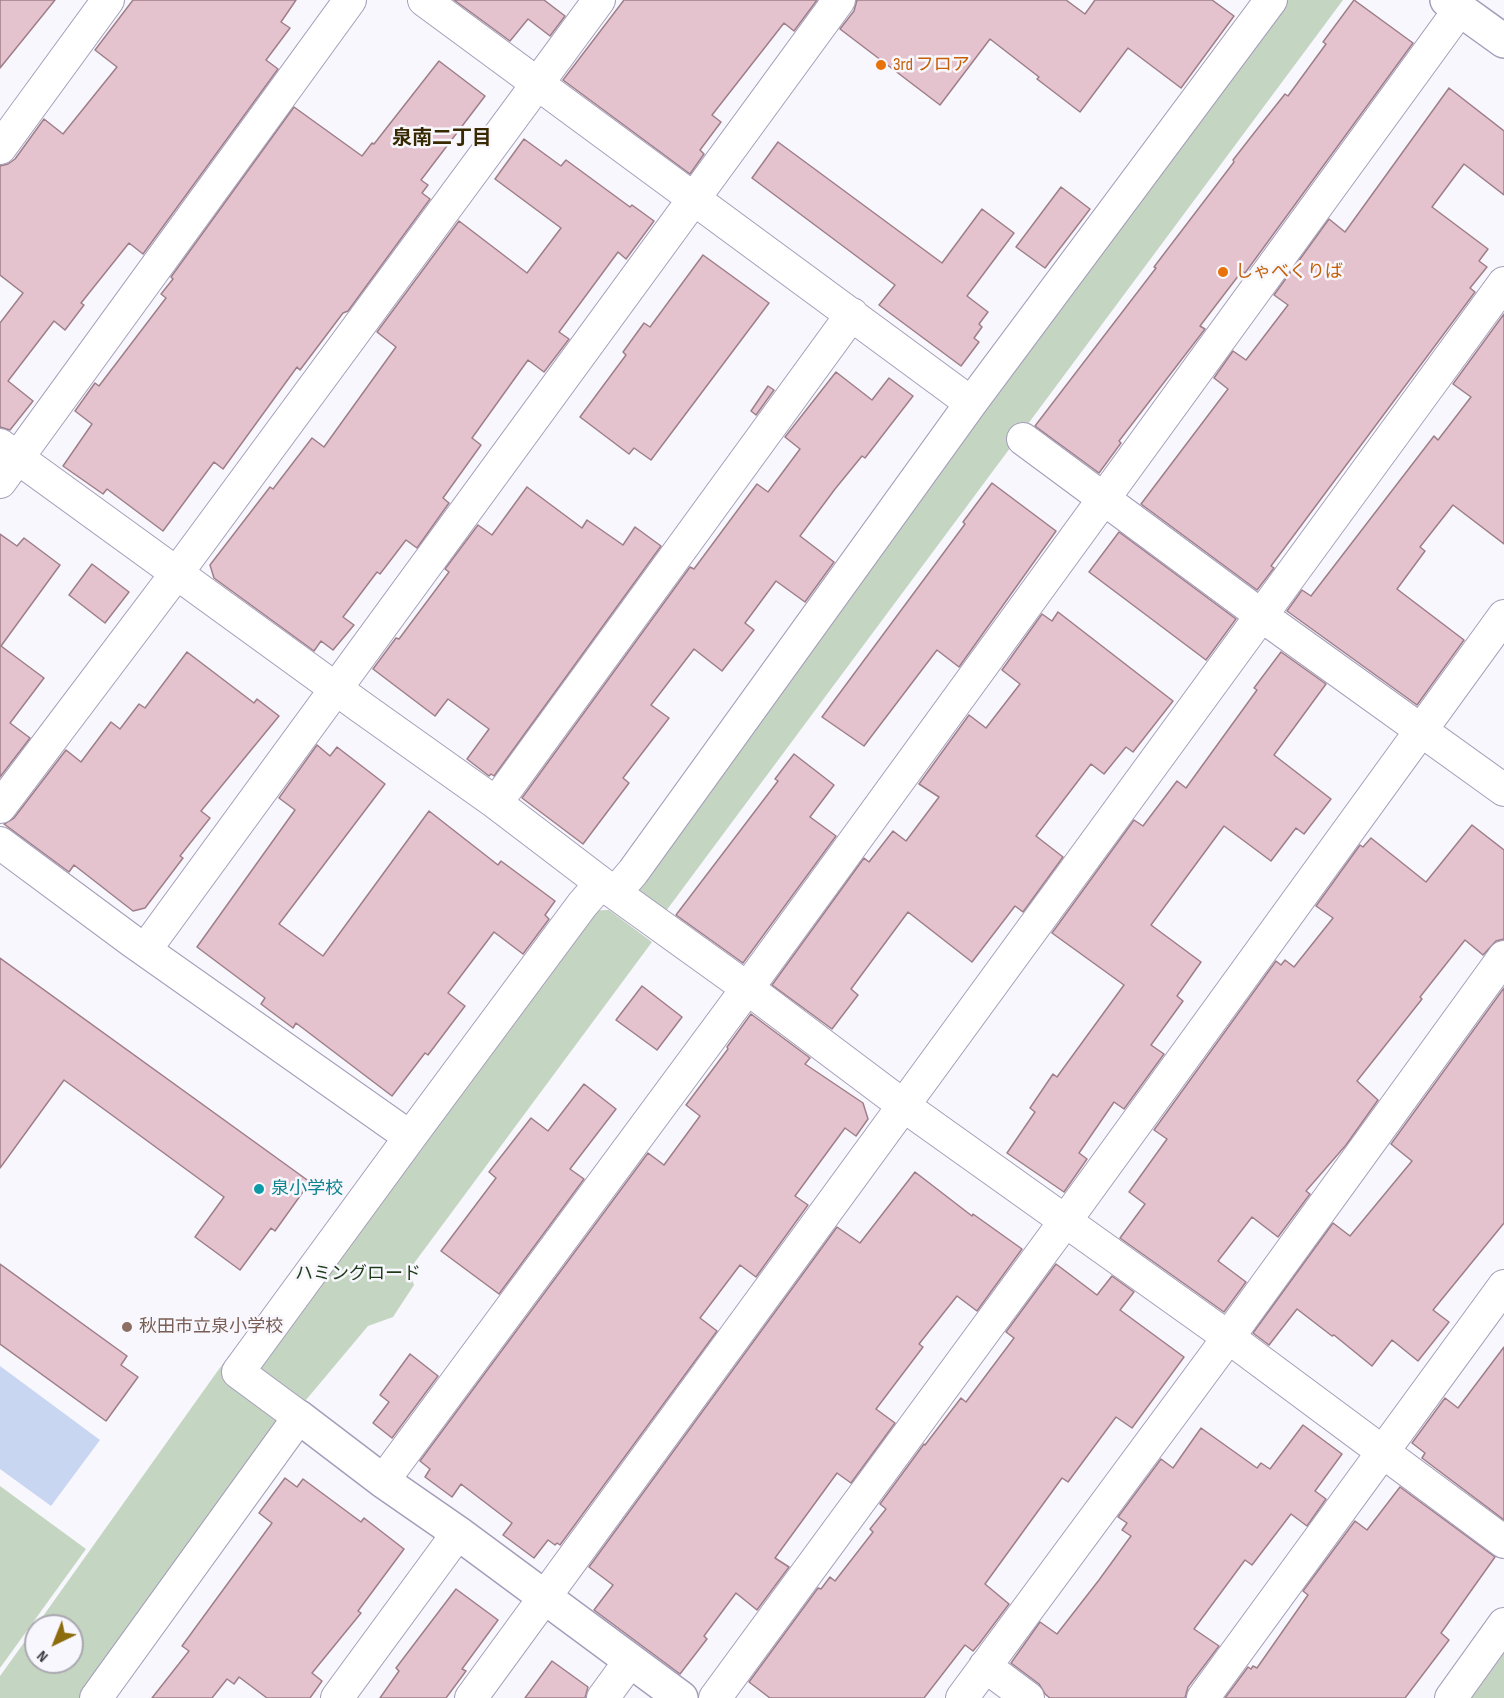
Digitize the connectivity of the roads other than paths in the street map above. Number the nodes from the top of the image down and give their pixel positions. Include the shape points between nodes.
1 (108, 0) edge
2 (350, 0) edge
3 (424, 0) edge
4 (599, 0) edge
5 (839, 0) edge
6 (1271, 0) edge
7 (1454, 5) edge
8 (1504, 41) edge
9 (537, 84) junction
10 (0, 148) edge
11 (694, 200) junction
12 (1504, 283) edge
13 (852, 314) junction
14 (971, 403) junction
15 (1023, 439) dead end
16 (6, 461) edge
17 (1104, 499) junction
18 (176, 573) junction
19 (1263, 616) junction
20 (1504, 616) edge
21 (336, 688) junction
22 (1422, 729) junction
23 (1504, 790) edge
24 (496, 803) junction
25 (0, 807) edge
26 (0, 843) edge
27 (608, 888) junction
28 (145, 950) junction
29 (1504, 957) edge
30 (747, 988) junction
31 (904, 1106) junction
32 (410, 1137) junction
33 (1066, 1220) junction
34 (1504, 1286) edge
35 (1228, 1336) junction
36 (299, 1417) junction
37 (1382, 1453) junction
38 (384, 1481) junction
39 (458, 1533) junction
40 (1504, 1542) edge
41 (545, 1598) junction
42 (1504, 1624) edge
43 (630, 1661) junction
44 (985, 1666) junction
45 (96, 1698) edge
46 (337, 1698) edge
47 (471, 1698) edge
48 (603, 1698) edge
49 (681, 1698) edge
50 (715, 1698) edge
51 (962, 1698) edge
52 (1028, 1698) edge
53 (1203, 1698) edge
54 (1451, 1698) edge

1 - 10 street
2 - 16 street
3 - 9 street
4 - 9 street
5 - 11 street
6 - 14 street
7 - 8 street
7 - 17 street
9 - 11 street
9 - 18 street
11 - 13 street
11 - 21 street
12 - 19 street
13 - 14 street
13 - 24 street
14 - 27 street via 633,872
15 - 17 street
16 - 18 street
17 - 19 street
17 - 30 street
18 - 21 street
18 - 25 street
19 - 22 street
19 - 31 street
20 - 22 street
21 - 24 street
21 - 28 street
22 - 23 street
22 - 33 street
24 - 27 street
26 - 28 street
27 - 30 street
27 - 32 street via 582,904
28 - 32 street
29 - 35 street
30 - 31 street
30 - 38 street
31 - 33 street
31 - 41 street
32 - 36 street via 238,1372
33 - 35 street
33 - 50 street
34 - 37 street
35 - 37 street
35 - 44 street
36 - 38 street
36 - 45 street
37 - 40 street
37 - 53 street
38 - 39 street
39 - 41 street
39 - 46 street
41 - 43 street
41 - 47 street
42 - 54 street
43 - 48 street
43 - 49 street
44 - 51 street
44 - 52 street

